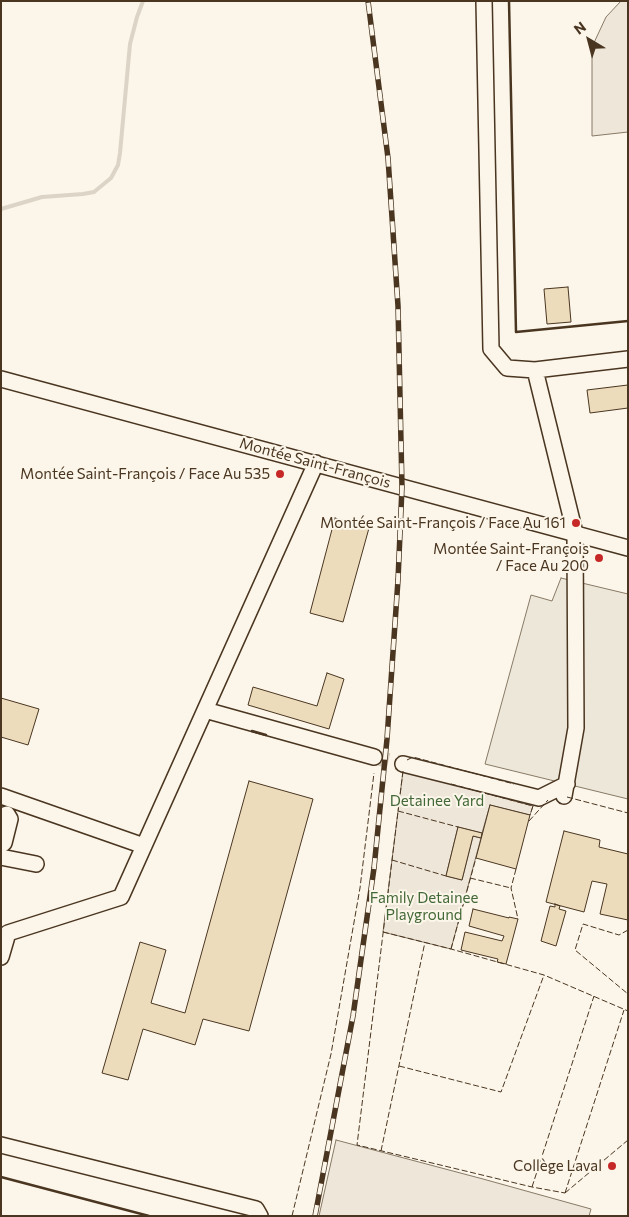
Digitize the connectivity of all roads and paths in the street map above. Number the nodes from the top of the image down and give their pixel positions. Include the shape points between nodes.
1 (484, 1) edge
2 (628, 359) edge
3 (536, 370) junction
4 (1, 379) edge
5 (316, 464) junction
6 (575, 533) junction
7 (628, 548) edge
8 (205, 710) junction
9 (374, 757) tunnel mouth
10 (403, 764) tunnel mouth
11 (5, 807) edge
12 (1, 845) edge
13 (144, 846) junction
14 (1, 857) edge
15 (36, 864) dead end
16 (2, 949) edge
17 (1, 1144) edge
18 (260, 1216) edge

1 - 3 street via 491,350 507,368
2 - 3 street
3 - 6 street
4 - 5 street, Montée Saint-François
5 - 6 street, Montée Saint-François
5 - 8 street
6 - 7 street, Montée Saint-François
6 - 10 street via 576,728 565,790 539,798
8 - 9 street
8 - 13 street
11 - 12 street via 10,819
11 - 13 street
13 - 16 street via 121,897 8,933
14 - 15 street
17 - 18 street via 256,1209

